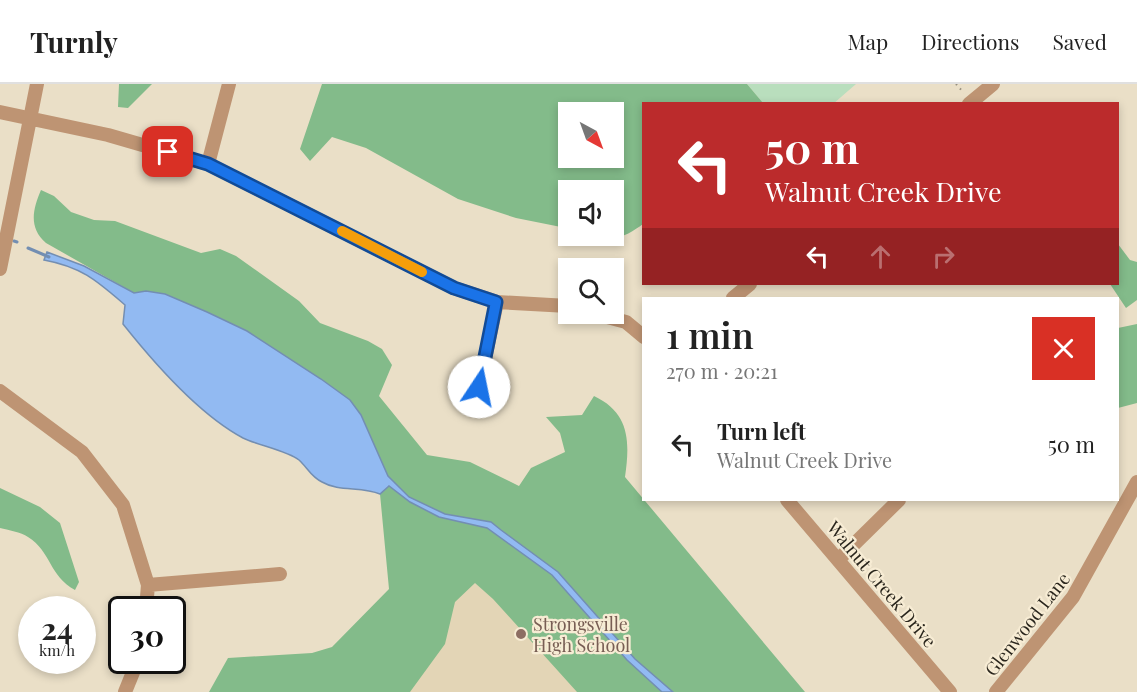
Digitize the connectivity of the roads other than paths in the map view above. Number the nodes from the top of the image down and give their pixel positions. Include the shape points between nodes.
1 (37, 84) edge
2 (229, 84) edge
3 (993, 84) edge
4 (971, 102) edge
5 (0, 112) edge
6 (30, 119) junction
7 (208, 164) junction
8 (0, 269) edge
9 (749, 285) edge
10 (734, 297) edge
11 (496, 302) junction
12 (558, 305) edge
13 (624, 321) edge
14 (642, 335) edge
15 (479, 387) dead end
16 (0, 391) edge
17 (1137, 482) edge
18 (788, 501) edge
19 (898, 501) edge
20 (838, 560) junction
21 (280, 574) dead end
22 (148, 585) junction
23 (147, 596) edge
24 (132, 674) edge
25 (125, 692) edge
26 (950, 692) edge
27 (996, 692) edge

1 - 6 street
2 - 7 street
3 - 4 street
5 - 6 street
6 - 7 street via 108,135
6 - 8 street
7 - 11 street via 454,288
9 - 10 street
11 - 12 street
11 - 15 street
13 - 14 street
16 - 22 street via 82,452 123,504
17 - 27 street, Glenwood Lane via 1073,597
18 - 20 street, Walnut Creek Drive
19 - 20 street
20 - 26 street, Walnut Creek Drive
21 - 22 street
22 - 23 street
24 - 25 street

